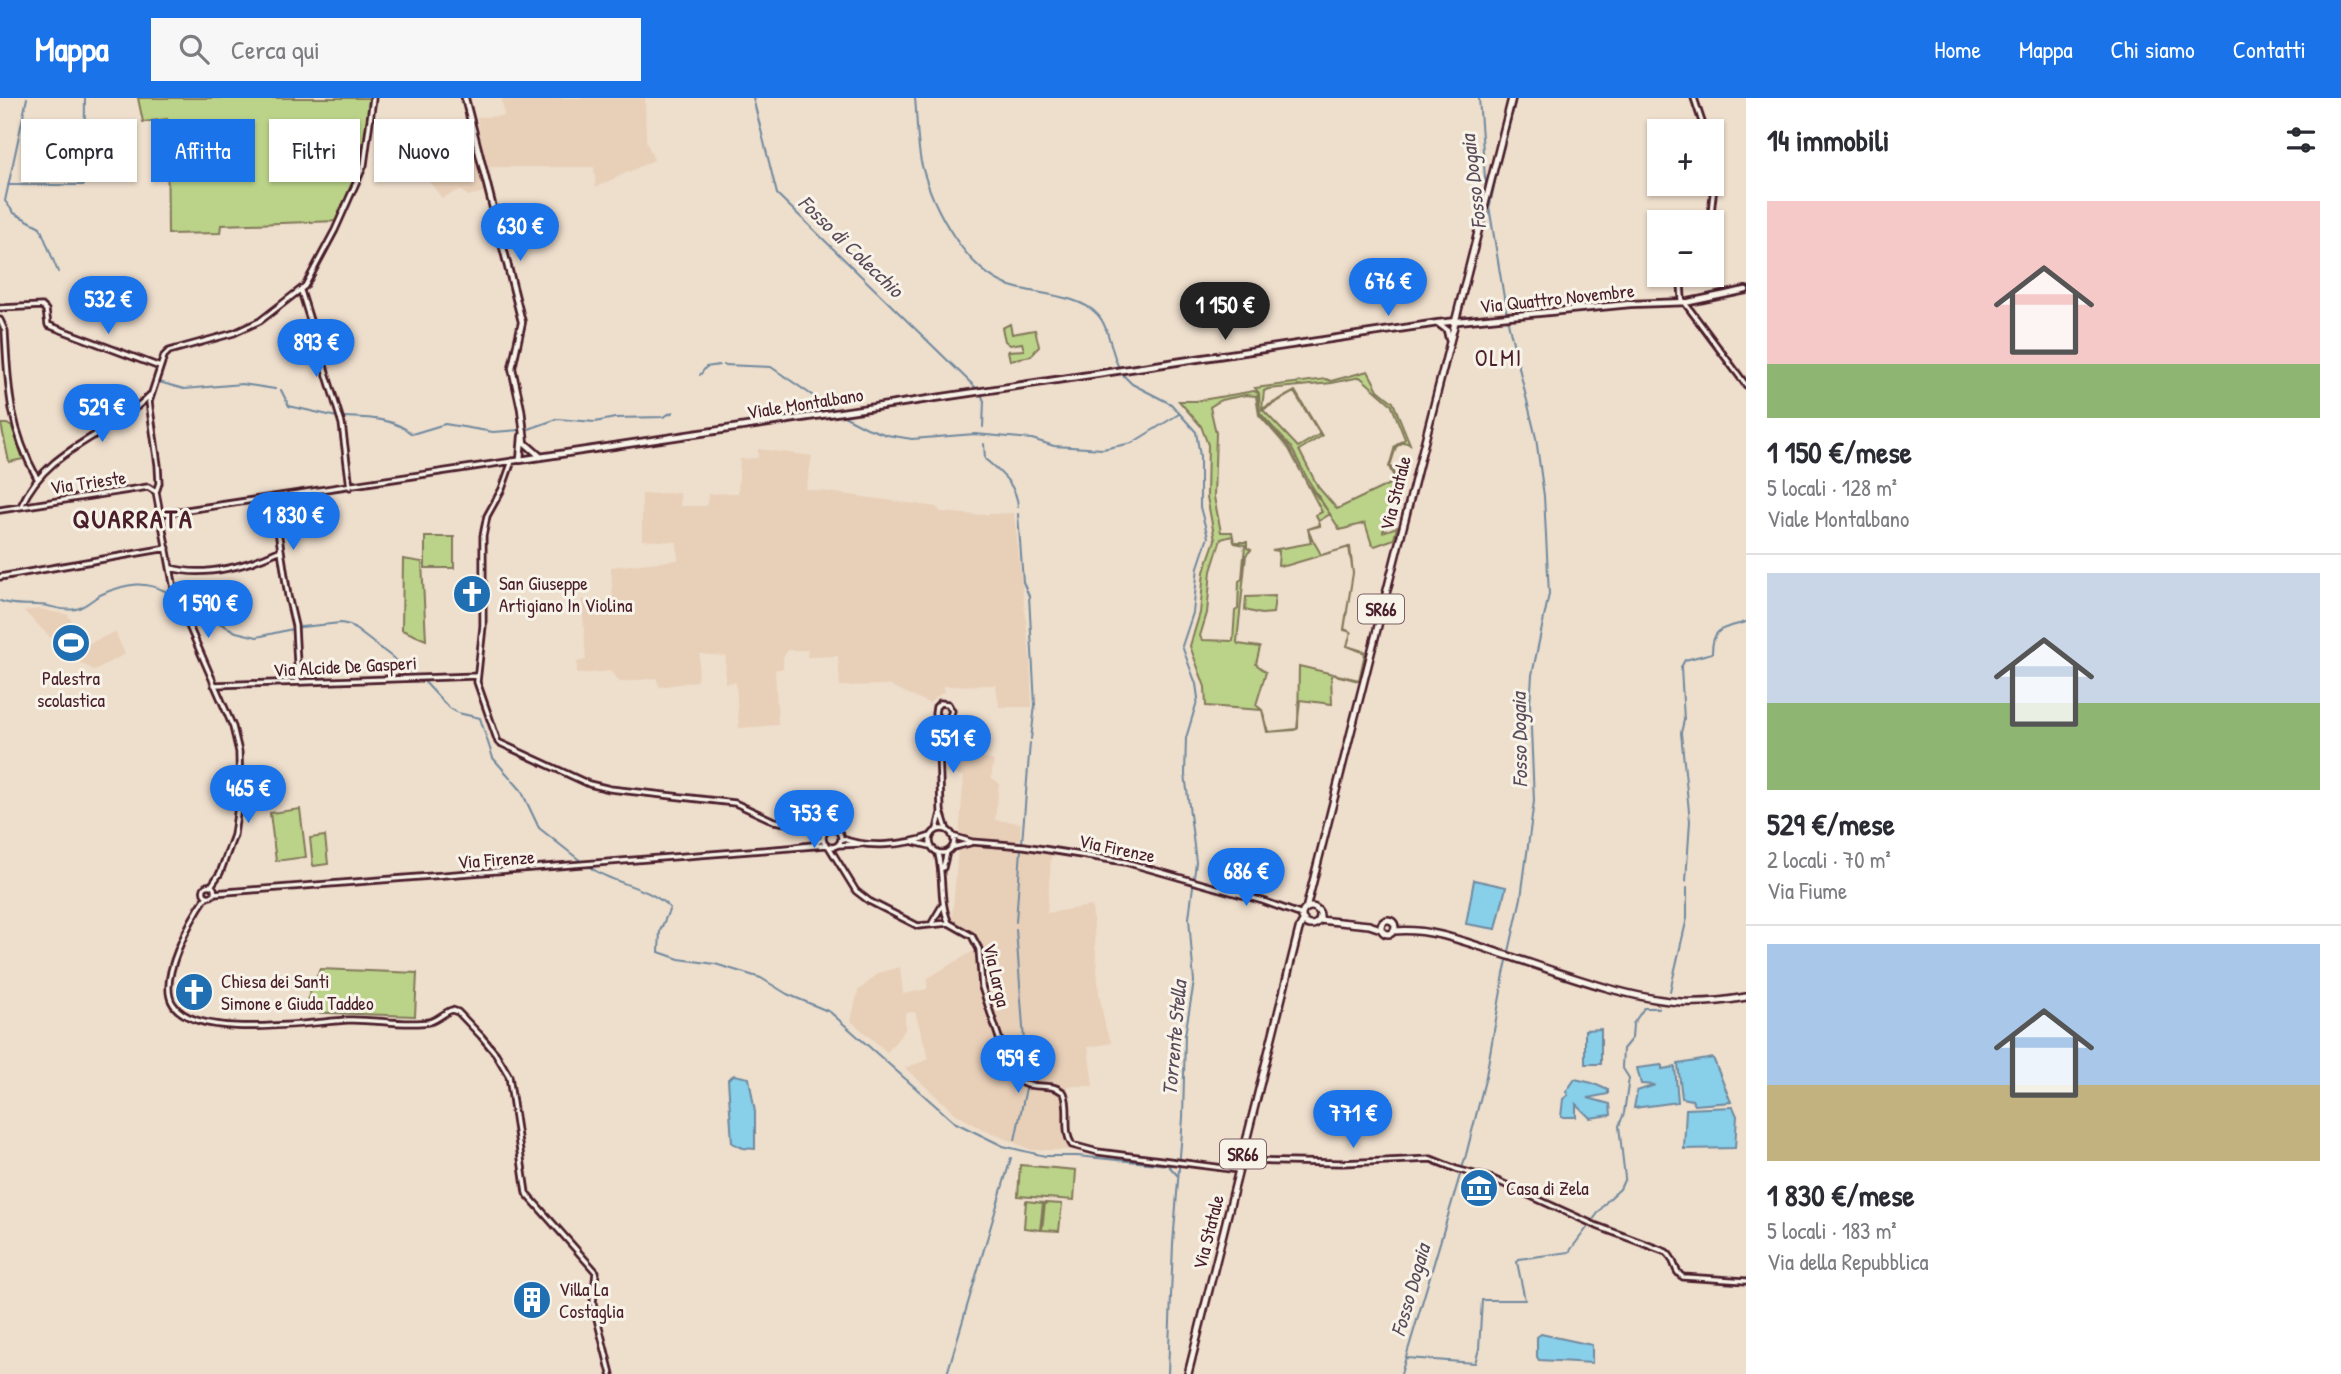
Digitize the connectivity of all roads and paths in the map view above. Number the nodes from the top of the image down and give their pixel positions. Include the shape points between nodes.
1 (373, 98) edge
2 (465, 98) edge
3 (1512, 98) edge
4 (1694, 98) edge
5 (1701, 119) edge
6 (1681, 287) edge
7 (1746, 289) edge
8 (301, 291) junction
9 (1686, 302) junction
10 (0, 308) edge
11 (0, 320) edge
12 (1438, 323) junction
13 (1454, 323) junction
14 (1450, 341) junction
15 (160, 367) junction
16 (1746, 385) edge
17 (150, 394) junction
18 (523, 432) junction
19 (525, 443) junction
20 (542, 457) junction
21 (520, 460) junction
22 (512, 461) junction
23 (37, 478) junction
24 (350, 486) junction
25 (156, 492) junction
26 (273, 498) junction
27 (21, 506) junction
28 (0, 510) edge
29 (160, 514) junction
30 (167, 548) junction
31 (281, 550) junction
32 (171, 568) junction
33 (0, 577) edge
34 (477, 676) junction
35 (298, 682) junction
36 (214, 685) junction
37 (938, 719) junction
38 (946, 720) junction
39 (940, 738) junction
40 (942, 811) junction
41 (807, 824) junction
42 (830, 830) junction
43 (947, 830) junction
44 (936, 831) junction
45 (824, 834) junction
46 (931, 836) junction
47 (952, 836) junction
48 (841, 838) junction
49 (823, 839) junction
50 (912, 841) junction
51 (972, 842) junction
52 (871, 843) junction
53 (827, 846) junction
54 (836, 846) junction
55 (931, 846) junction
56 (952, 848) junction
57 (780, 850) junction
58 (937, 852) junction
59 (947, 852) junction
60 (836, 856) junction
61 (942, 870) junction
62 (211, 886) junction
63 (214, 893) junction
64 (207, 896) junction
65 (1308, 896) junction
66 (943, 904) junction
67 (1314, 907) junction
68 (1305, 915) junction
69 (1319, 917) junction
70 (949, 923) junction
71 (930, 925) junction
72 (1382, 926) junction
73 (1394, 928) junction
74 (1746, 998) edge
75 (1242, 1161) junction
76 (1239, 1170) junction
77 (1746, 1281) edge
78 (611, 1374) edge
79 (1188, 1374) edge

1 - 8 street via 364,165 322,258
2 - 18 main road via 522,322 512,368
3 - 13 main road, Via Statale / SR66
4 - 5 street
6 - 9 street
7 - 9 main road, Via Quattro Novembre
8 - 15 street via 260,321 234,333 169,351
8 - 24 street via 342,424
9 - 13 main road, Via Quattro Novembre
9 - 16 street
10 - 15 street via 42,306 48,325
11 - 23 street via 5,331 12,422
12 - 13 main road, Viale Montalbano
12 - 14 main road via 1447,330
12 - 20 main road, Viale Montalbano
13 - 14 main road, Via Statale / SR66
14 - 65 main road, Via Statale / SR66
15 - 17 street
17 - 23 street via 116,422 64,453
17 - 25 street via 159,480
18 - 19 main road
18 - 21 main road
19 - 20 main road
19 - 21 main road
20 - 21 main road, Viale Montalbano
21 - 22 street, Viale Montalbano
22 - 24 street, Viale Montalbano
22 - 34 street via 485,524
23 - 27 street
24 - 26 street, Viale Montalbano
25 - 27 street, Via Trieste via 148,487
25 - 29 street, Via Trieste
26 - 29 street, Viale Montalbano
26 - 31 street
27 - 28 street, Via Trieste
29 - 30 street, Via Trieste
30 - 32 street, Via Trieste
30 - 33 street
31 - 32 street via 224,568
31 - 35 street via 296,635
32 - 36 street, Via Trieste via 175,594
34 - 35 street, Via Alcide De Gasperi
34 - 41 street via 498,742 589,784 735,803 774,821
35 - 36 street, Via Alcide De Gasperi
36 - 62 street, Via Trieste via 233,727 240,792 234,835
37 - 38 street
37 - 38 street via 935,708 944,703 952,711
37 - 39 street
38 - 39 street
39 - 40 street
40 - 43 street
40 - 44 street
41 - 42 street via 818,822
41 - 45 street via 818,826
42 - 45 street
42 - 48 street, Via Firenze
43 - 44 street
43 - 47 street
44 - 46 street
45 - 49 street
46 - 50 street, Via Firenze
46 - 55 street
47 - 51 street, Via Firenze
47 - 56 street
48 - 52 street, Via Firenze
48 - 54 street
49 - 53 street
49 - 57 street, Via Firenze
50 - 52 street, Via Firenze
50 - 55 street, Via Firenze
51 - 56 street, Via Firenze
51 - 68 street, Via Firenze via 1094,855
52 - 54 street, Via Firenze
53 - 54 street, Via Firenze
53 - 57 street, Via Firenze
53 - 60 street
54 - 60 street
55 - 58 street
56 - 59 street, Via Firenze
57 - 63 street, Via Firenze
58 - 59 street
58 - 61 street
59 - 61 street
60 - 71 street via 865,898 923,927
61 - 66 street
62 - 63 street
62 - 64 street, Via Trieste via 204,888
63 - 64 street, Via Firenze
64 - 78 street via 168,980 171,1001 187,1017 222,1025 431,1022 455,1010 481,1036 509,1076 526,1193 596,1272 593,1303
65 - 67 main road
65 - 68 main road, Via Statale / SR66
66 - 70 street
66 - 71 street
67 - 68 main road
67 - 69 main road
68 - 69 main road via 1313,924
68 - 75 main road, Via Statale / SR66
69 - 72 main road
70 - 71 street
70 - 76 street, Via Larga via 967,930 977,943 982,987 1014,1077 1033,1087 1051,1086 1064,1093 1070,1144 1098,1152
72 - 73 main road via 1389,920
72 - 73 main road via 1387,935
73 - 74 main road via 1456,940 1663,999
75 - 76 main road, Via Statale / SR66
75 - 77 street via 1342,1163 1422,1158 1493,1179 1666,1252 1684,1278
76 - 79 main road, Via Statale / SR66

